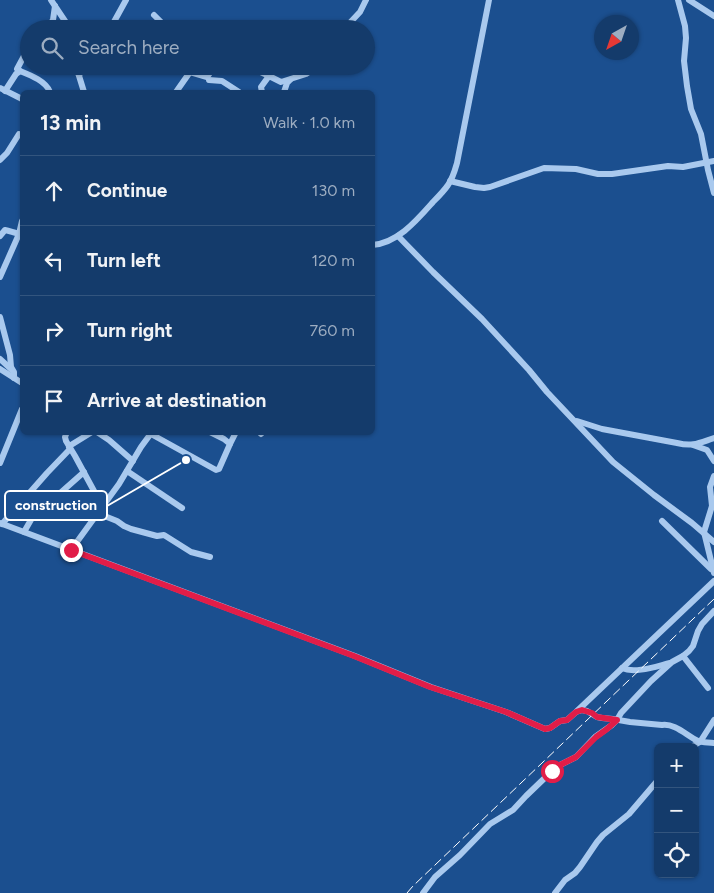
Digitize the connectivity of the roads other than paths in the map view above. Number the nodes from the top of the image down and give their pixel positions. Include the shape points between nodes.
1 (51, 0) edge
2 (126, 0) edge
3 (366, 0) edge
4 (489, 0) edge
5 (678, 0) edge
6 (690, 0) edge
7 (55, 3) edge
8 (154, 15) dead end
9 (714, 16) edge
10 (53, 20) edge
11 (65, 20) edge
12 (115, 20) edge
13 (158, 20) edge
14 (352, 20) edge
15 (20, 63) edge
16 (20, 71) joint
17 (31, 75) edge
18 (79, 75) edge
19 (188, 75) edge
20 (303, 75) edge
21 (270, 76) joint
22 (209, 80) dead end
23 (290, 80) junction
24 (3, 89) edge
25 (49, 90) edge
26 (83, 90) edge
27 (177, 90) edge
28 (236, 90) edge
29 (262, 90) edge
30 (285, 90) edge
31 (20, 99) edge
32 (20, 134) edge
33 (0, 160) edge
34 (714, 161) edge
35 (707, 164) junction
36 (450, 181) junction
37 (714, 193) edge
38 (20, 234) edge
39 (0, 236) edge
40 (20, 236) edge
41 (398, 236) junction
42 (375, 245) edge
43 (0, 277) edge
44 (0, 317) edge
45 (0, 359) edge
46 (0, 369) edge
47 (14, 375) junction
48 (20, 381) edge
49 (20, 415) edge
50 (574, 420) junction
51 (66, 435) edge
52 (87, 435) edge
53 (102, 435) edge
54 (150, 435) edge
55 (155, 435) edge
56 (216, 435) edge
57 (234, 435) edge
58 (714, 438) edge
59 (230, 444) junction
60 (692, 445) junction
61 (70, 448) junction
62 (714, 455) edge
63 (1, 459) edge
64 (134, 461) junction
65 (714, 461) edge
66 (714, 468) edge
67 (84, 472) junction
68 (127, 472) junction
69 (714, 476) edge
70 (182, 508) dead end
71 (99, 511) junction
72 (662, 521) dead end
73 (1, 524) edge
74 (24, 532) junction
75 (704, 532) junction
76 (714, 542) edge
77 (71, 550) junction
78 (210, 557) dead end
79 (713, 572) edge
80 (714, 581) edge
81 (714, 611) edge
82 (683, 656) junction
83 (672, 662) junction
84 (622, 668) junction
85 (708, 688) dead end
86 (576, 712) junction
87 (617, 720) junction
88 (714, 720) edge
89 (700, 742) junction
90 (714, 743) edge
91 (654, 785) edge
92 (424, 893) edge
93 (555, 893) edge

1 - 7 street
2 - 12 street
3 - 14 street
4 - 36 street via 457,163
5 - 35 street via 685,26 686,86 691,109 702,134
6 - 9 street
7 - 10 street
7 - 11 street
8 - 13 street
15 - 16 street via 17,69
16 - 24 street
17 - 25 street
18 - 26 street
19 - 27 street
20 - 23 street
21 - 23 street via 281,82
21 - 29 street
22 - 28 street via 222,81
23 - 30 street
24 - 31 street
32 - 33 street
34 - 35 street
35 - 36 street via 612,174 544,168 490,188
35 - 37 street
36 - 41 street via 418,219
38 - 39 street via 5,230
40 - 43 street
41 - 42 street
41 - 50 street via 482,319
44 - 47 street
45 - 47 street
46 - 47 street
47 - 48 street
49 - 63 street
50 - 60 street via 602,429
50 - 75 street via 613,462
51 - 61 street
52 - 61 street
53 - 64 street
54 - 64 street
55 - 59 street via 216,470
56 - 59 street
57 - 59 street
58 - 60 street
60 - 65 street via 707,450
61 - 67 street
61 - 73 street
62 - 65 street
64 - 68 street
65 - 66 street
67 - 71 street via 94,491
67 - 74 street via 32,518
68 - 70 street
68 - 71 street
69 - 75 street via 710,487 712,506
71 - 77 street
71 - 78 street via 127,528 164,535 191,552
72 - 79 street
73 - 74 street
74 - 77 street
75 - 76 street
75 - 79 street
77 - 86 street via 545,729 567,720
80 - 84 street
81 - 82 street via 702,624 693,646
82 - 83 street
82 - 85 street
83 - 84 street via 643,669
83 - 87 street via 651,680
84 - 86 street
86 - 87 street via 582,710 597,717
87 - 89 street via 666,725
87 - 92 street via 576,757 552,771 513,810 490,824 435,877
88 - 89 street
89 - 90 street
91 - 93 street via 629,814 597,842 580,867

